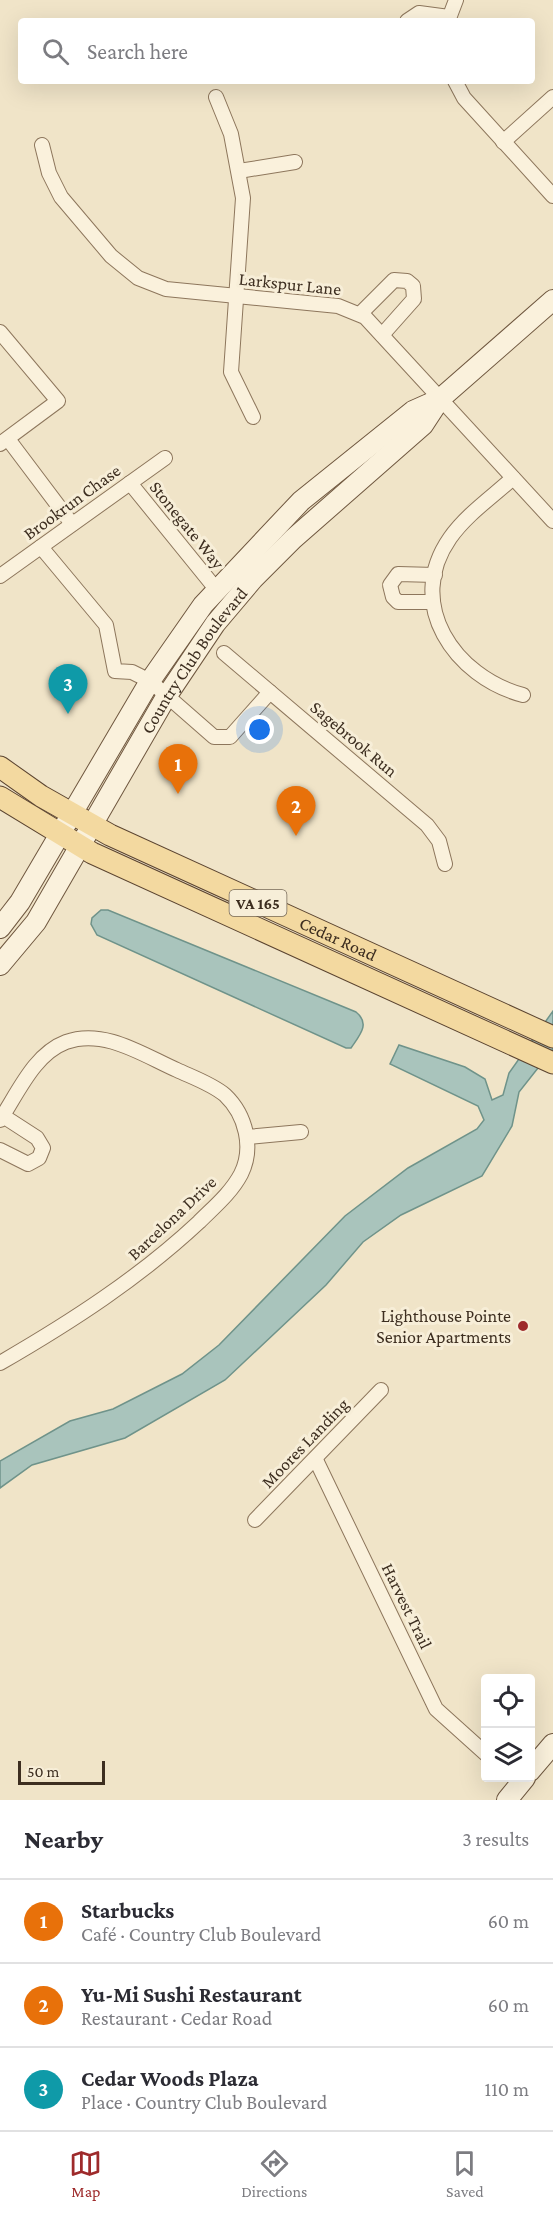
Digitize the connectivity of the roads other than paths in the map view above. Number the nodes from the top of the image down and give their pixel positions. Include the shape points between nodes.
1 (456, 0) edge
2 (412, 18) edge
3 (444, 18) edge
4 (449, 18) edge
5 (457, 84) edge
6 (216, 97) dead end
7 (553, 97) edge
8 (503, 142) junction
9 (42, 145) dead end
10 (295, 162) dead end
11 (239, 171) junction
12 (553, 196) edge
13 (236, 296) junction
14 (553, 300) edge
15 (360, 314) junction
16 (0, 332) edge
17 (382, 335) junction
18 (440, 399) junction
19 (253, 417) dead end
20 (4, 442) edge
21 (165, 458) dead end
22 (513, 478) junction
23 (130, 483) junction
24 (553, 521) edge
25 (72, 524) junction
26 (41, 547) junction
27 (435, 575) junction
28 (0, 576) edge
29 (216, 589) junction
30 (433, 602) junction
31 (224, 653) dead end
32 (159, 689) junction
33 (270, 692) junction
34 (523, 695) dead end
35 (0, 767) edge
36 (0, 797) edge
37 (72, 814) junction
38 (92, 825) junction
39 (59, 834) junction
40 (80, 846) junction
41 (445, 864) dead end
42 (0, 928) edge
43 (0, 965) edge
44 (553, 1037) edge
45 (553, 1063) edge
46 (2, 1118) edge
47 (301, 1132) dead end
48 (247, 1137) junction
49 (0, 1150) edge
50 (0, 1363) edge
51 (381, 1390) dead end
52 (316, 1460) junction
53 (255, 1520) dead end
54 (553, 1744) edge
55 (481, 1750) edge
56 (535, 1764) edge

1 - 4 street
2 - 3 street via 419,13
5 - 8 street
6 - 11 street via 231,134
7 - 8 street
8 - 12 street
9 - 13 street, Larkspur Lane via 49,173 61,197 122,267 166,289
10 - 11 street
11 - 13 street via 243,231
13 - 15 street, Larkspur Lane via 338,306
13 - 19 street via 231,372
14 - 18 street, Country Club Boulevard
15 - 17 street, Larkspur Lane
15 - 17 street via 394,280 413,286 414,299
16 - 20 street via 58,400
17 - 18 street, Larkspur Lane
18 - 22 street, Larkspur Lane
18 - 29 street, Country Club Boulevard via 413,411 301,501
18 - 32 street, Country Club Boulevard via 423,425 253,579
20 - 25 street
21 - 23 street, Brookrun Chase
22 - 24 street, Larkspur Lane
22 - 27 street via 450,537
23 - 25 street, Brookrun Chase
23 - 29 street, Stonegate Way
25 - 26 street, Brookrun Chase
26 - 28 street, Brookrun Chase
26 - 32 street via 106,625 116,671 132,672
27 - 30 street
27 - 30 street via 398,574 390,585 398,602
29 - 32 street, Country Club Boulevard
30 - 34 street via 442,634 456,654 492,684
31 - 33 street, Sagebrook Run
32 - 33 street via 214,737 222,738 237,731
32 - 37 street, Country Club Boulevard
32 - 38 street, Country Club Boulevard
33 - 41 street, Sagebrook Run via 428,825 439,841
35 - 37 main road, Cedar Road / VA 165
36 - 39 main road, Cedar Road / VA 165
37 - 38 main road, Cedar Road / VA 165
37 - 39 street, Country Club Boulevard
38 - 40 street, Country Club Boulevard
38 - 44 main road, Cedar Road / VA 165
39 - 40 main road, Cedar Road / VA 165
39 - 42 street, Country Club Boulevard via 20,902
40 - 43 street, Country Club Boulevard via 36,922
40 - 45 main road, Cedar Road / VA 165
46 - 48 street, Barcelona Drive via 49,1051 76,1039 99,1037 224,1094 240,1115
46 - 49 street via 37,1138 43,1148 39,1158 28,1164
47 - 48 street
48 - 50 street, Barcelona Drive via 244,1166 233,1186 181,1239 137,1276
51 - 52 street, Moores Landing
52 - 53 street, Moores Landing
52 - 55 street, Harvest Trail via 436,1709
54 - 56 street

